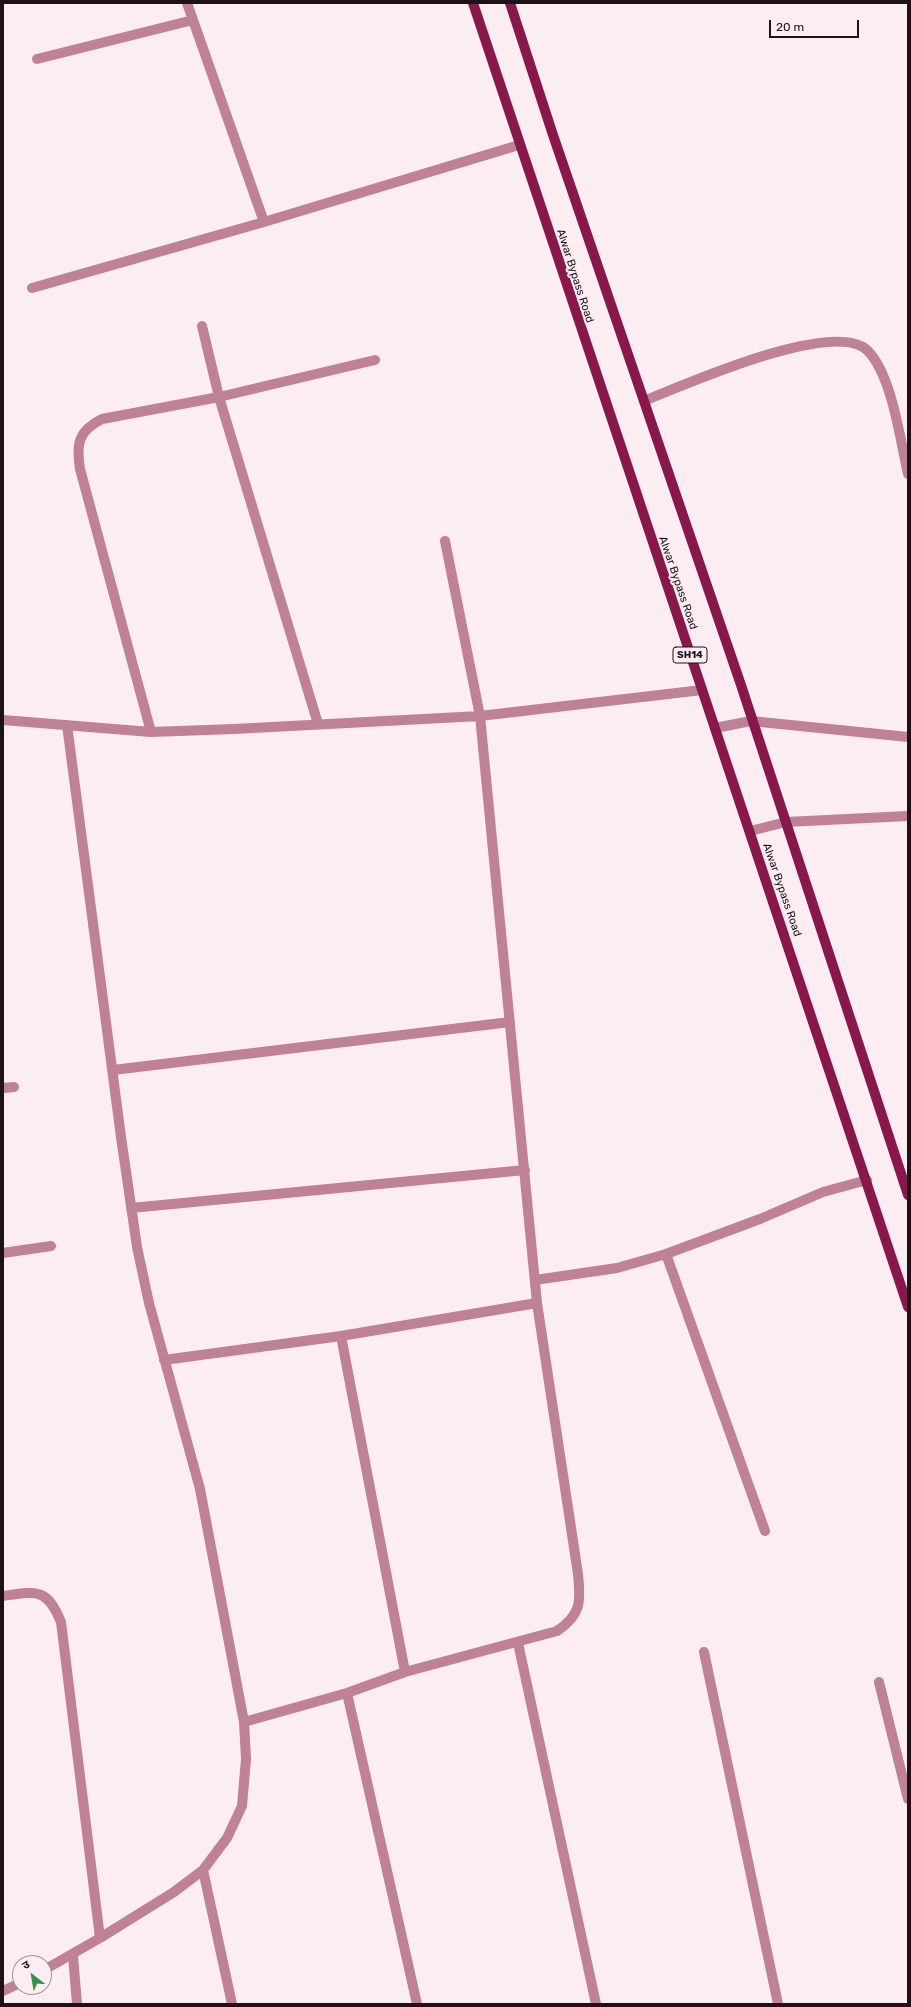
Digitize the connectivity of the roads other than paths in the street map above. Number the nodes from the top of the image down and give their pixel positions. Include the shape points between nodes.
1 (187, 3) edge
2 (473, 3) edge
3 (510, 3) edge
4 (193, 20) junction
5 (37, 59) dead end
6 (519, 145) junction
7 (264, 222) junction
8 (32, 288) dead end
9 (202, 326) dead end
10 (375, 360) dead end
11 (219, 397) junction
12 (644, 401) junction
13 (908, 474) edge
14 (445, 541) dead end
15 (702, 690) junction
16 (480, 716) junction
17 (3, 720) edge
18 (751, 721) junction
19 (318, 724) junction
20 (67, 725) junction
21 (715, 728) junction
22 (151, 732) junction
23 (908, 737) edge
24 (908, 816) edge
25 (786, 822) junction
26 (750, 831) junction
27 (510, 1022) junction
28 (113, 1070) junction
29 (14, 1087) dead end
30 (3, 1088) edge
31 (525, 1170) junction
32 (867, 1180) junction
33 (908, 1195) edge
34 (131, 1208) junction
35 (51, 1246) dead end
36 (3, 1253) edge
37 (666, 1254) junction
38 (535, 1280) junction
39 (537, 1303) junction
40 (908, 1307) edge
41 (342, 1336) junction
42 (164, 1360) junction
43 (765, 1531) dead end
44 (3, 1596) edge
45 (518, 1643) junction
46 (704, 1652) dead end
47 (404, 1672) junction
48 (879, 1682) dead end
49 (347, 1693) junction
50 (244, 1722) junction
51 (908, 1799) edge
52 (204, 1870) junction
53 (100, 1938) junction
54 (73, 1956) junction
55 (52, 1966) edge
56 (77, 2004) edge
57 (232, 2004) edge
58 (417, 2004) edge
59 (596, 2004) edge
60 (778, 2004) edge

1 - 4 street
2 - 6 main road, Alwar Bypass Road / SH14
3 - 12 main road
4 - 5 street
4 - 7 street
6 - 7 street
6 - 15 main road, Alwar Bypass Road / SH14
7 - 8 street
9 - 11 street
10 - 11 street
11 - 19 street
11 - 22 street via 102,419 91,424 80,437 77,453 80,469
12 - 13 street via 729,367 790,348 815,342 854,342 868,350 883,374
12 - 18 main road
14 - 16 street
15 - 16 street
15 - 21 main road, Alwar Bypass Road / SH14
16 - 19 street
16 - 27 street
17 - 20 street
18 - 21 street
18 - 23 street
18 - 25 main road
19 - 22 street
20 - 22 street
20 - 28 street
21 - 26 main road, Alwar Bypass Road / SH14
24 - 25 street
25 - 26 street
25 - 33 main road
26 - 32 main road, Alwar Bypass Road / SH14
27 - 28 street
27 - 31 street
28 - 34 street
29 - 30 street
31 - 34 street
31 - 38 street
32 - 37 street via 823,1192
32 - 40 main road, Alwar Bypass Road / SH14
34 - 42 street via 149,1304
35 - 36 street
37 - 38 street via 617,1268
37 - 43 street
38 - 39 street
39 - 41 street
39 - 45 street via 580,1591 578,1609 570,1622 557,1631
41 - 42 street
41 - 47 street
42 - 50 street via 200,1489
44 - 53 street via 24,1593 48,1598 61,1622
45 - 47 street
45 - 59 street
46 - 60 street
47 - 49 street
48 - 51 street
49 - 50 street
49 - 58 street
50 - 52 street via 246,1758 242,1806 227,1838
52 - 53 street
52 - 57 street
53 - 54 street
54 - 55 street
54 - 56 street

